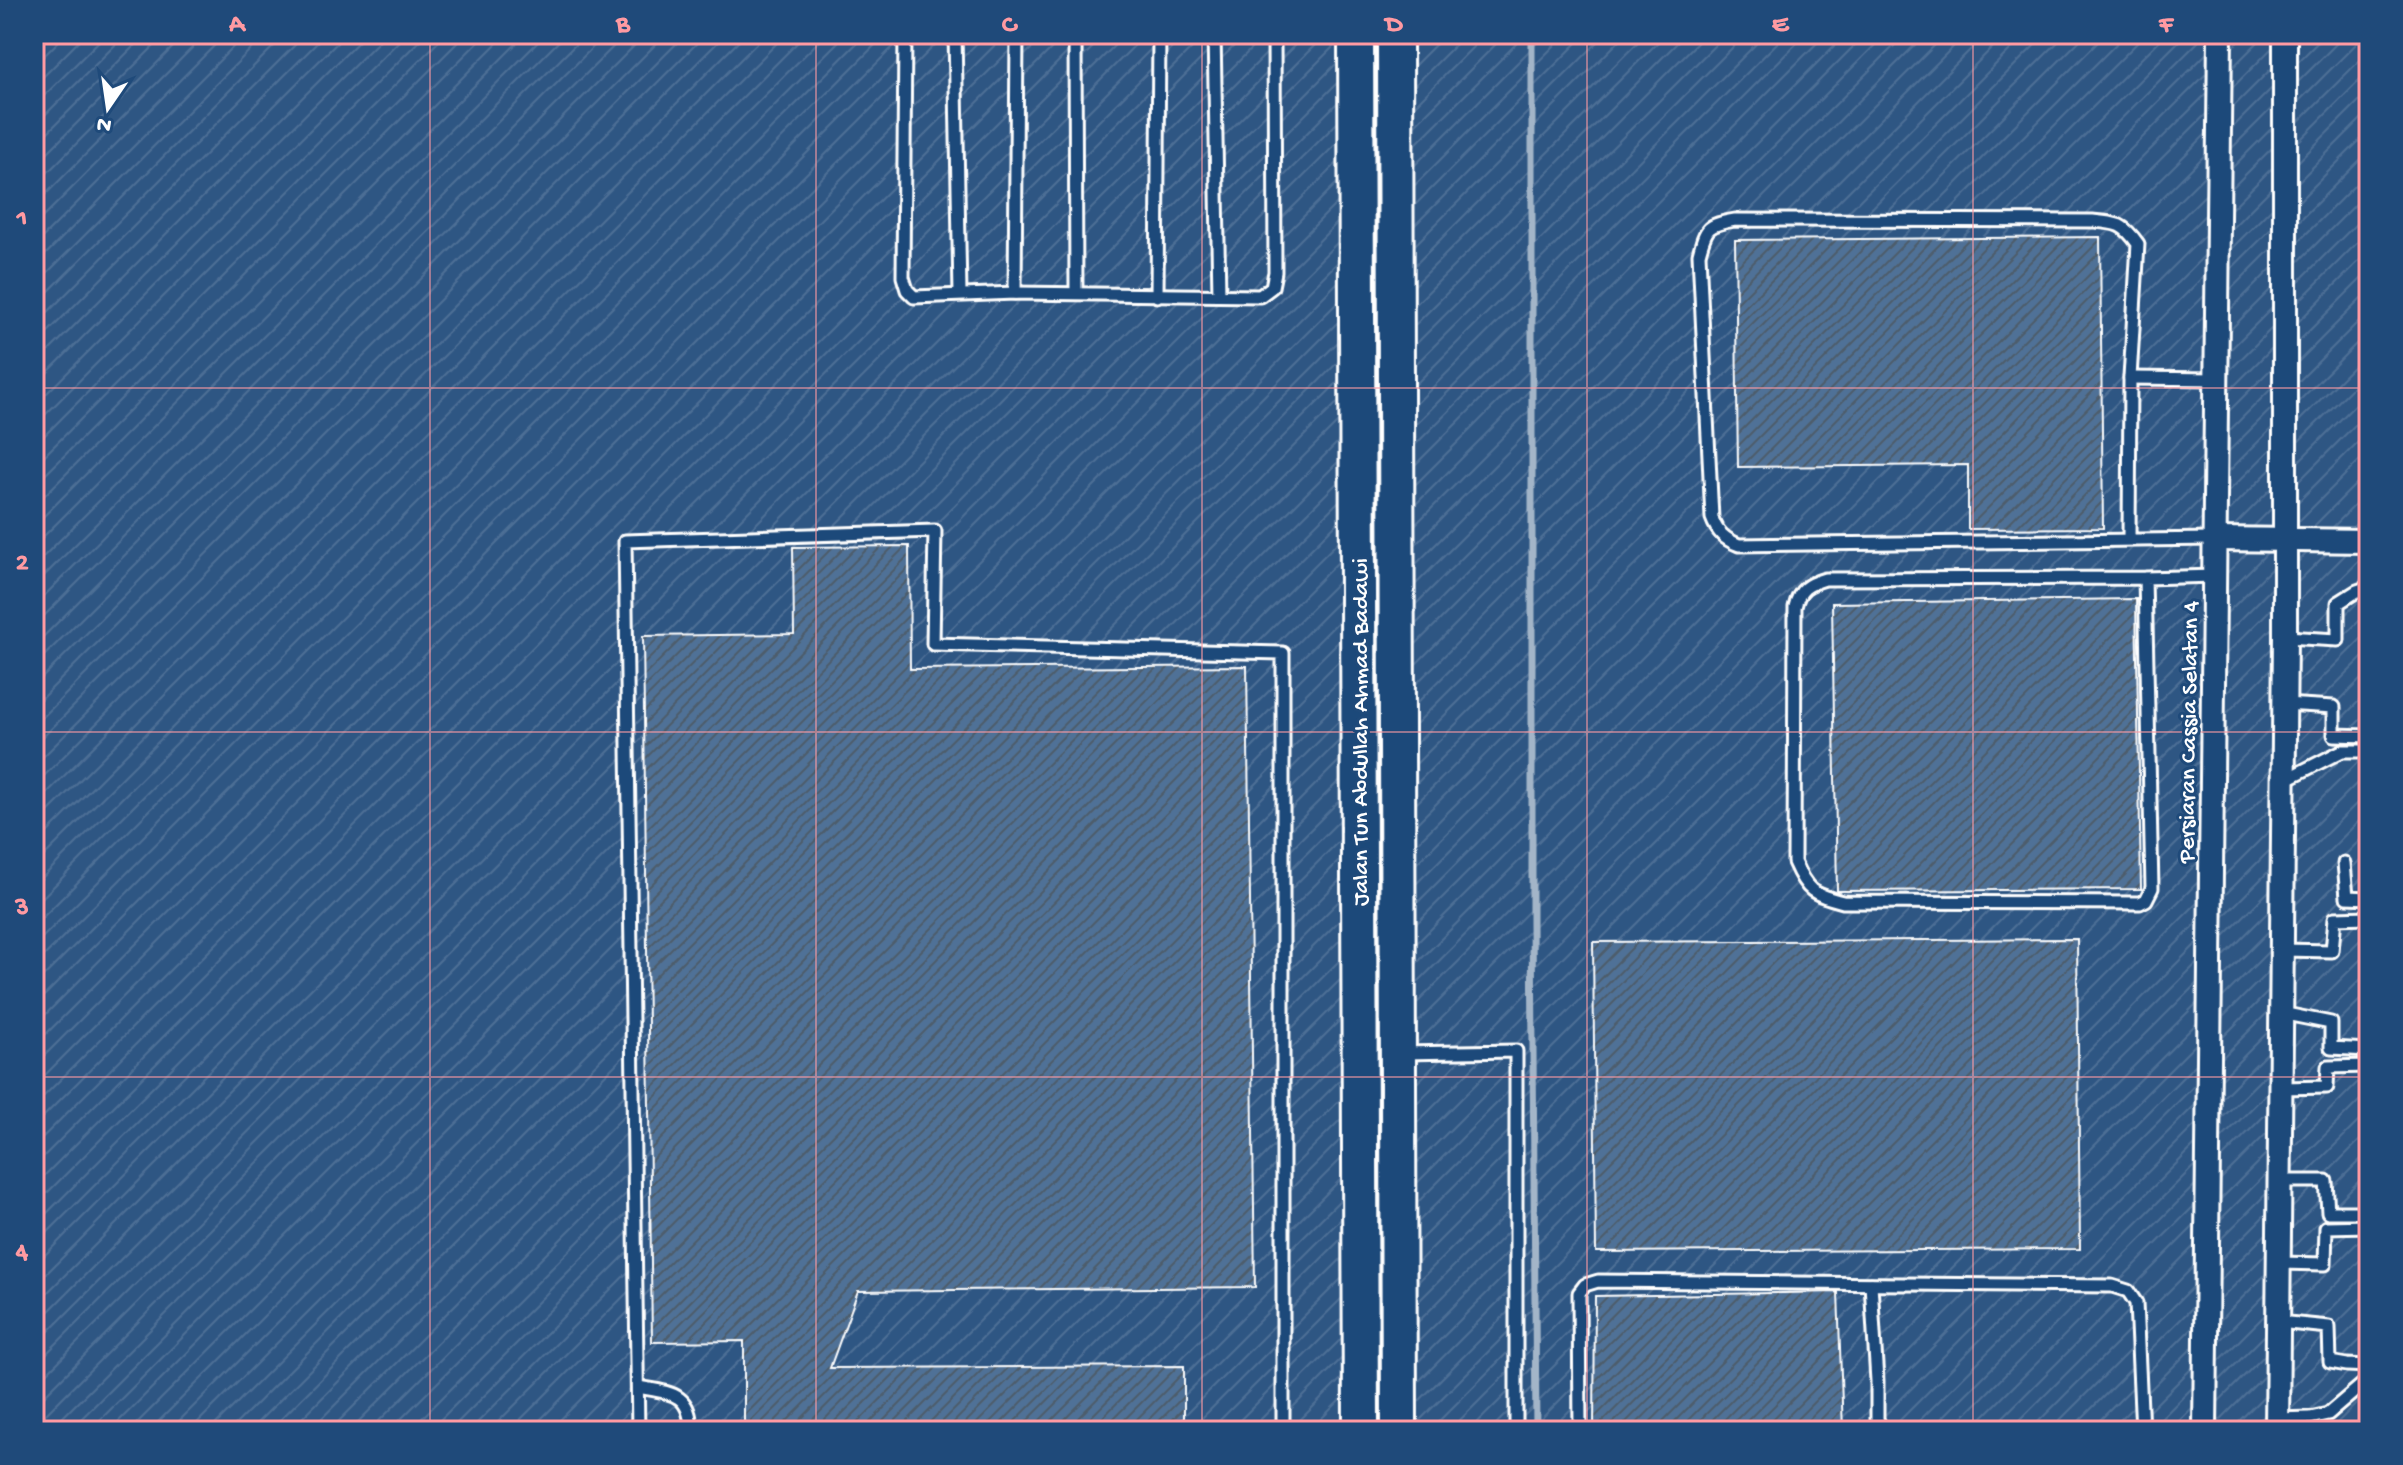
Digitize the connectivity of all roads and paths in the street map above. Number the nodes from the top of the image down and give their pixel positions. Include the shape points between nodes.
1 (905, 34) edge
2 (955, 34) edge
3 (1017, 34) edge
4 (1075, 34) edge
5 (1159, 34) edge
6 (1214, 34) edge
7 (1274, 34) edge
8 (1356, 34) edge
9 (1395, 34) edge
10 (2220, 34) edge
11 (2285, 34) edge
12 (1015, 293) junction
13 (1076, 293) junction
14 (960, 294) junction
15 (1219, 295) junction
16 (1157, 296) junction
17 (2130, 378) junction
18 (2217, 379) junction
19 (2215, 539) junction
20 (2129, 540) junction
21 (2286, 540) junction
22 (2369, 541) edge
23 (2215, 576) junction
24 (2145, 578) junction
25 (2369, 587) edge
26 (2285, 637) junction
27 (2284, 704) junction
28 (2369, 736) edge
29 (2369, 751) edge
30 (2285, 780) junction
31 (2344, 863) dead end
32 (2369, 898) edge
33 (2369, 917) edge
34 (2282, 950) junction
35 (2281, 1013) junction
36 (2369, 1050) edge
37 (1398, 1054) junction
38 (2369, 1066) edge
39 (2282, 1088) junction
40 (2279, 1181) junction
41 (2369, 1212) edge
42 (2369, 1226) edge
43 (2279, 1263) junction
44 (1871, 1284) junction
45 (2278, 1322) junction
46 (2369, 1366) edge
47 (2369, 1385) edge
48 (638, 1387) junction
49 (2277, 1425) edge
50 (638, 1431) edge
51 (691, 1431) edge
52 (1283, 1431) edge
53 (1361, 1431) edge
54 (1399, 1431) edge
55 (1516, 1431) edge
56 (1580, 1431) edge
57 (1892, 1431) edge
58 (2142, 1431) edge
59 (2205, 1431) edge

1 - 14 lane via 903,277 914,297
2 - 14 lane
3 - 12 lane
4 - 13 lane
5 - 16 lane
6 - 15 lane
7 - 15 lane via 1272,287 1260,296
8 - 53 main road, Jalan Tun Abdullah Ahmad Badawi
9 - 37 main road, Jalan Tun Abdullah Ahmad Badawi
10 - 18 street, Persiaran Cassia Selatan 4
11 - 21 street
12 - 13 lane
12 - 14 lane
13 - 16 lane
15 - 16 lane
17 - 18 lane
17 - 20 lane
17 - 20 lane via 2138,244 2117,223 1735,220 1705,231 1699,254 1712,518 1727,540 1739,545
18 - 19 street, Persiaran Cassia Selatan 4
19 - 20 lane
19 - 21 street
19 - 23 street, Persiaran Cassia Selatan 4
21 - 22 street
21 - 26 street
23 - 24 lane
23 - 59 street, Persiaran Cassia Selatan 4
24 - 24 lane via 2152,888 2146,900 1843,902 1807,887 1794,862 1795,607 1804,587 1825,579
25 - 26 lane via 2338,603 2338,640
26 - 27 street
27 - 28 lane via 2334,707 2334,735
27 - 30 street
29 - 30 lane via 2342,751
30 - 34 street
31 - 32 lane via 2347,897
33 - 34 lane via 2335,918 2332,951
34 - 35 street
35 - 36 lane via 2331,1023 2331,1048
35 - 39 street
37 - 54 main road, Jalan Tun Abdullah Ahmad Badawi
37 - 55 lane via 1516,1051
38 - 39 lane via 2328,1067 2327,1087
39 - 40 street
40 - 41 lane via 2326,1181 2328,1212
40 - 43 street
42 - 43 lane via 2326,1227 2325,1264
43 - 45 street
44 - 56 lane via 1585,1285 1579,1293
44 - 57 lane via 1877,1419 1881,1428
44 - 58 lane via 2112,1286 2128,1291 2136,1303
45 - 46 lane via 2329,1327 2330,1362
45 - 49 street
47 - 49 lane via 2362,1385 2328,1414
48 - 50 lane
48 - 51 lane via 673,1393 691,1415
48 - 52 lane via 625,541 935,531 933,644 1283,653

